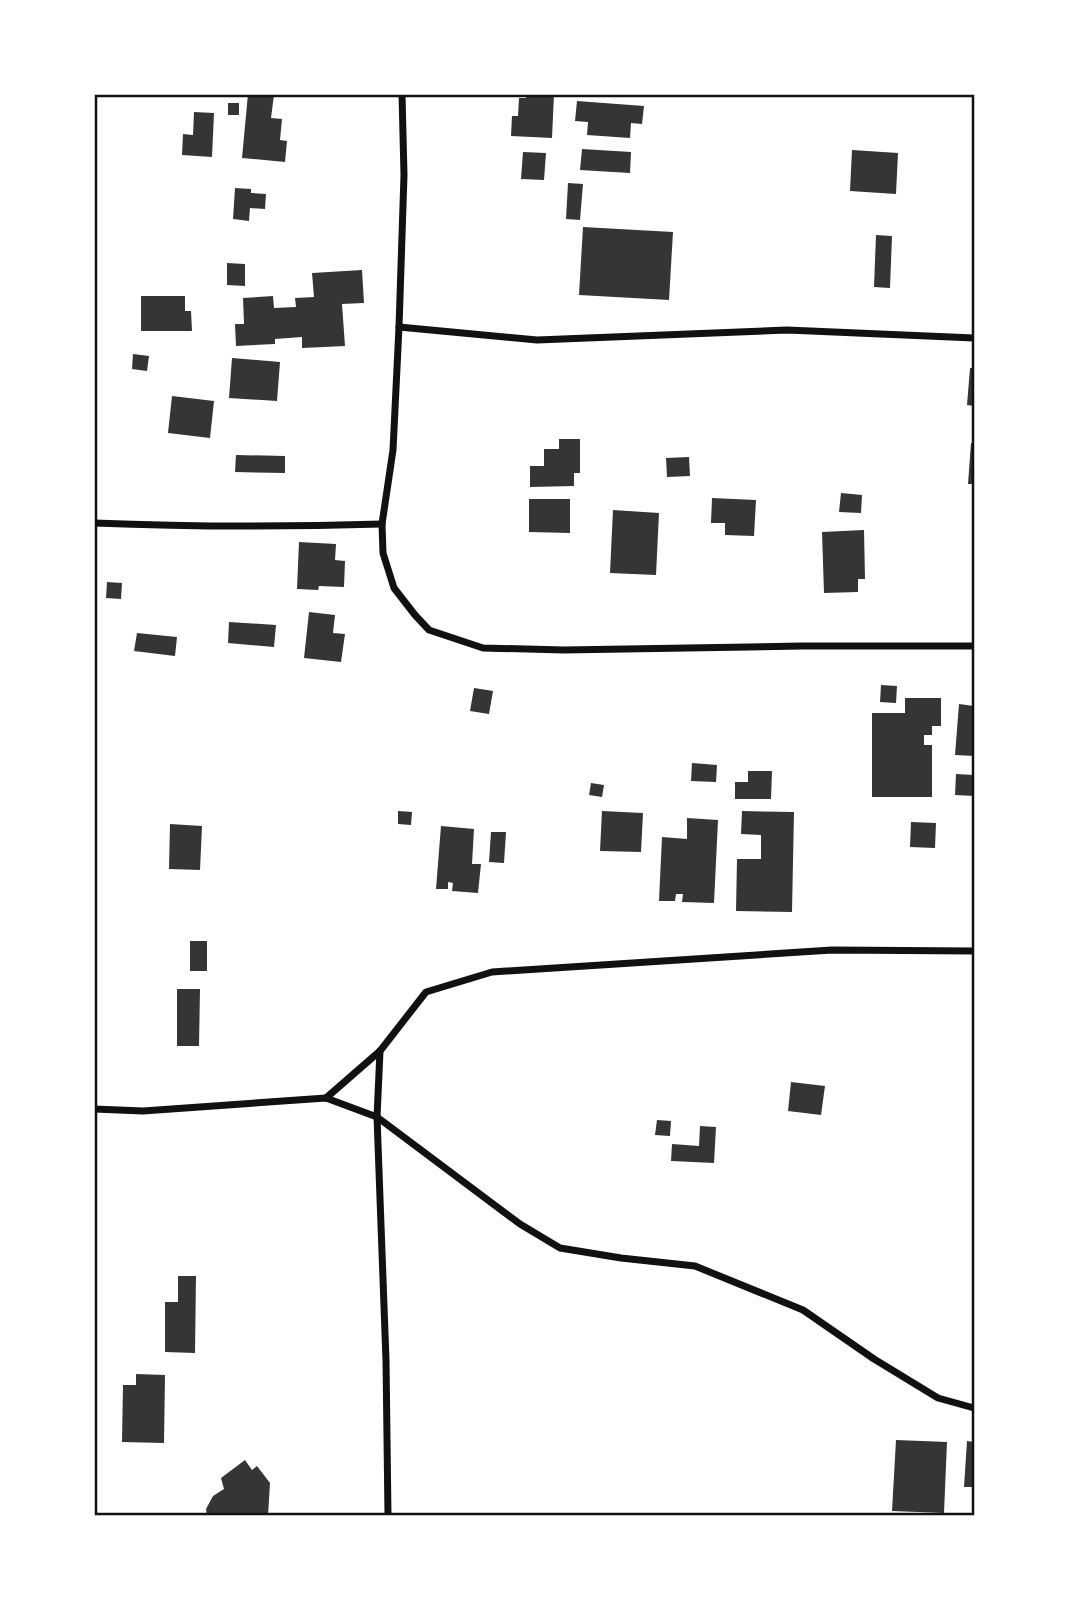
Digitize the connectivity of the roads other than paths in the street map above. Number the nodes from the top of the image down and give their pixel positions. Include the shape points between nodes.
1 (402, 94) edge
2 (399, 327) junction
3 (975, 338) edge
4 (94, 523) edge
5 (382, 524) junction
6 (975, 646) edge
7 (975, 951) edge
8 (380, 1051) junction
9 (326, 1098) junction
10 (94, 1108) edge
11 (377, 1117) junction
12 (975, 1408) edge
13 (388, 1516) edge

1 - 2 street
2 - 3 street via 537,340 787,330
2 - 5 street via 393,450
4 - 5 street via 182,527
5 - 6 street via 383,553 394,588 415,615 429,630 483,648
7 - 8 street via 831,950 492,972 426,992
8 - 9 street
8 - 11 street
9 - 10 street via 143,1111
9 - 11 street
11 - 12 street via 520,1224 560,1248 695,1266 803,1310 938,1398
11 - 13 street

